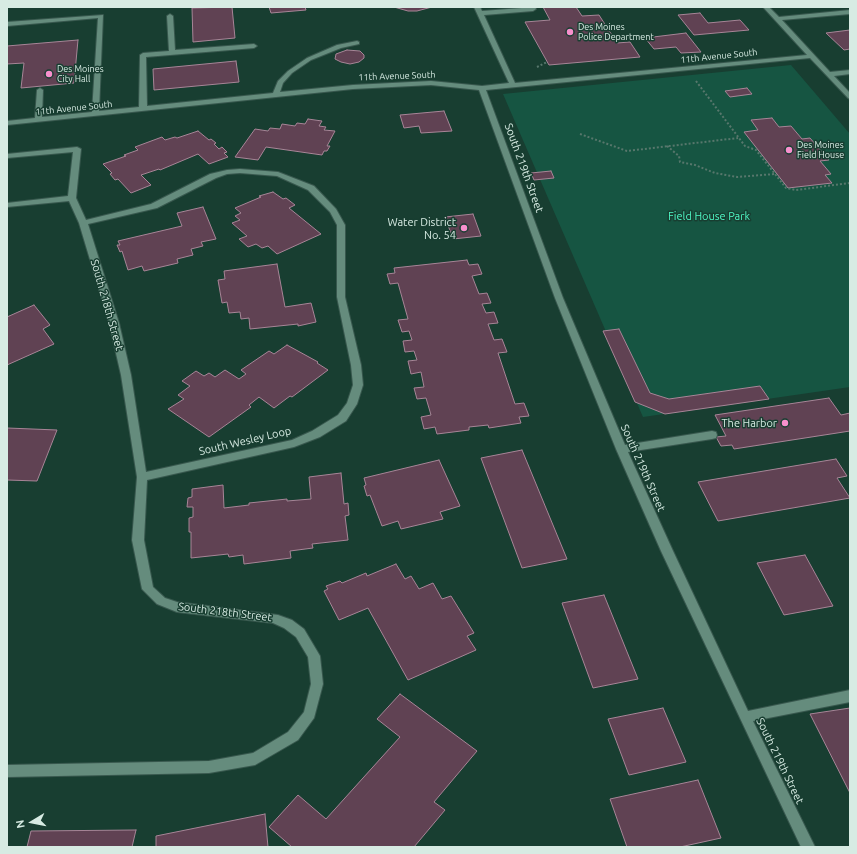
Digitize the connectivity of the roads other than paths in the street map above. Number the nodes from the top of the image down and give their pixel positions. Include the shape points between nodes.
1 (532, 7) edge
2 (766, 7) edge
3 (479, 10) edge
4 (850, 12) edge
5 (170, 16) dead end
6 (778, 19) junction
7 (7, 24) edge
8 (357, 43) dead end
9 (254, 46) dead end
10 (172, 53) junction
11 (812, 56) junction
12 (850, 72) edge
13 (828, 74) junction
14 (513, 85) junction
15 (482, 88) junction
16 (40, 90) dead end
17 (276, 95) junction
18 (850, 97) edge
19 (143, 110) junction
20 (95, 115) junction
21 (38, 120) junction
22 (7, 123) edge
23 (7, 156) edge
24 (72, 198) junction
25 (7, 205) edge
26 (83, 223) junction
27 (712, 435) dead end
28 (621, 449) junction
29 (142, 477) junction
30 (850, 696) edge
31 (745, 717) junction
32 (7, 771) edge
33 (808, 847) edge

1 - 3 street via 533,9
2 - 6 street
3 - 14 street
4 - 6 street
5 - 10 street
6 - 11 street
7 - 20 street via 101,16
8 - 17 street via 339,46 309,59 280,82
9 - 10 street
10 - 19 street via 143,55
11 - 13 street
11 - 14 street, 11th Avenue South
12 - 13 street
13 - 18 street
14 - 15 street, 11th Avenue South
15 - 17 street, 11th Avenue South via 431,83 353,87
15 - 28 street, South 219th Street via 559,298
16 - 21 street
17 - 19 street, 11th Avenue South
19 - 20 street, 11th Avenue South
20 - 21 street, 11th Avenue South
21 - 22 street, 11th Avenue South
23 - 24 street, South 218th Street via 77,149
24 - 25 street
24 - 26 street, South 218th Street
26 - 29 street, South 218th Street via 126,375
26 - 29 street, South Wesley Loop via 154,206 214,176 240,171 278,174 311,188 333,210 341,225 341,297 358,385 352,404 342,418 316,434 294,443
27 - 28 street
28 - 31 street, South 219th Street
29 - 32 street, South 218th Street via 138,540 148,589 161,601 177,607 274,618 300,633 314,656 316,684 310,714 293,736 256,759 209,767
30 - 31 street
31 - 33 street, South 219th Street

